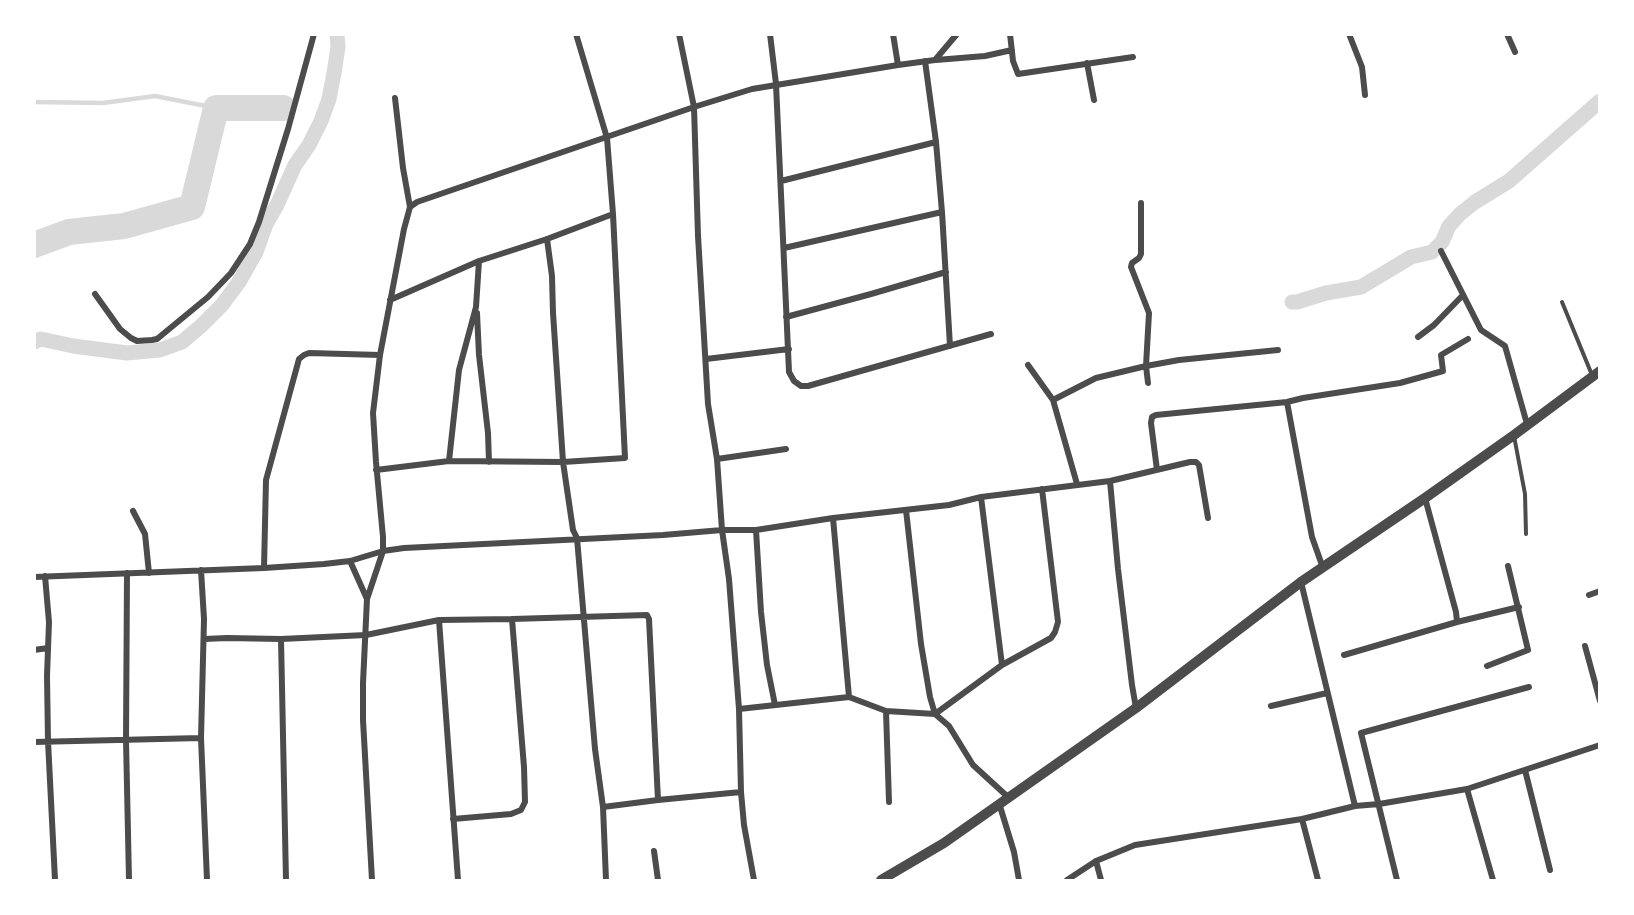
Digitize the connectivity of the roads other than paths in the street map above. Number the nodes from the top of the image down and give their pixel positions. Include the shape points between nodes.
1 (314, 34) edge
2 (576, 34) edge
3 (679, 34) edge
4 (770, 34) edge
5 (893, 34) edge
6 (957, 34) edge
7 (1010, 34) edge
8 (1349, 34) edge
9 (1508, 34) edge
10 (1012, 50) junction
11 (1515, 52) dead end
12 (1133, 57) dead end
13 (935, 60) junction
14 (925, 61) junction
15 (1087, 63) junction
16 (898, 64) junction
17 (776, 84) junction
18 (1365, 95) dead end
19 (395, 98) dead end
20 (1094, 100) dead end
21 (694, 106) junction
22 (607, 138) junction
23 (936, 142) junction
24 (781, 181) junction
25 (1142, 203) dead end
26 (410, 207) junction
27 (942, 212) junction
28 (613, 214) junction
29 (547, 239) junction
30 (784, 248) junction
31 (1441, 251) dead end
32 (478, 261) junction
33 (946, 272) junction
34 (94, 294) dead end
35 (1463, 295) junction
36 (390, 300) junction
37 (1562, 302) dead end
38 (476, 307) junction
39 (786, 316) junction
40 (991, 334) dead end
41 (1418, 337) dead end
42 (1468, 339) dead end
43 (950, 346) junction
44 (789, 349) junction
45 (1278, 350) dead end
46 (380, 355) junction
47 (706, 359) junction
48 (1028, 365) dead end
49 (1146, 366) junction
50 (1596, 373) edge
51 (1148, 383) dead end
52 (1053, 400) junction
53 (1287, 402) junction
54 (1527, 424) junction
55 (1514, 435) junction
56 (786, 449) dead end
57 (717, 459) junction
58 (449, 461) junction
59 (489, 462) junction
60 (563, 462) junction
61 (376, 470) junction
62 (1156, 470) junction
63 (1110, 481) junction
64 (1077, 484) junction
65 (1042, 489) junction
66 (981, 497) junction
67 (1425, 498) junction
68 (906, 510) junction
69 (133, 511) dead end
70 (832, 518) junction
71 (1208, 518) dead end
72 (723, 530) junction
73 (756, 530) junction
74 (1526, 534) dead end
75 (577, 538) junction
76 (383, 551) junction
77 (350, 561) junction
78 (1508, 566) dead end
79 (264, 568) junction
80 (1323, 568) junction
81 (201, 570) junction
82 (127, 573) junction
83 (149, 573) junction
84 (45, 576) junction
85 (34, 577) edge
86 (1301, 582) junction
87 (1599, 591) edge
88 (1589, 594) dead end
89 (367, 599) junction
90 (1519, 607) junction
91 (584, 617) junction
92 (512, 619) junction
93 (439, 620) junction
94 (1457, 622) junction
95 (366, 635) junction
96 (204, 639) junction
97 (281, 639) junction
98 (1585, 646) dead end
99 (48, 648) junction
100 (34, 650) edge
101 (1344, 655) dead end
102 (1002, 665) junction
103 (1487, 666) dead end
104 (1530, 687) dead end
105 (1327, 693) junction
106 (849, 698) junction
107 (1599, 701) edge
108 (775, 705) junction
109 (1271, 706) dead end
110 (1137, 708) junction
111 (739, 709) junction
112 (886, 711) junction
113 (935, 714) junction
114 (201, 738) junction
115 (126, 740) junction
116 (48, 741) junction
117 (34, 742) edge
118 (1599, 745) edge
119 (1526, 771) junction
120 (1467, 789) junction
121 (741, 792) junction
122 (658, 800) junction
123 (1003, 800) junction
124 (890, 802) dead end
125 (1379, 804) junction
126 (1355, 806) junction
127 (603, 807) junction
128 (453, 819) junction
129 (1302, 819) junction
130 (654, 852) dead end
131 (1096, 861) junction
132 (1550, 870) dead end
133 (55, 880) edge
134 (129, 880) edge
135 (207, 880) edge
136 (286, 880) edge
137 (372, 880) edge
138 (458, 880) edge
139 (606, 880) edge
140 (658, 880) edge
141 (754, 880) edge
142 (881, 880) edge
143 (1019, 880) edge
144 (1067, 880) edge
145 (1101, 880) edge
146 (1318, 880) edge
147 (1396, 880) edge
148 (1493, 880) edge

1 - 34 street via 259,222 231,273 208,297 152,340 131,338
2 - 22 street
3 - 21 street
4 - 17 street
5 - 16 street
6 - 13 street
7 - 10 street
8 - 18 street via 1362,67
9 - 11 street
10 - 13 street
10 - 15 street via 1018,74
12 - 15 street
13 - 14 street
14 - 16 street
14 - 23 street
15 - 20 street
16 - 17 street
17 - 21 street
17 - 24 street
19 - 26 street
21 - 22 street
21 - 47 street
22 - 26 street
22 - 28 street
23 - 24 street
23 - 27 street
24 - 30 street
25 - 49 street via 1141,254 1131,267 1149,316
26 - 36 street
27 - 30 street
27 - 33 street
28 - 29 street
28 - 60 street via 625,458
29 - 32 street
29 - 60 street
30 - 39 street
31 - 35 street
32 - 36 street
32 - 38 street
33 - 39 street
33 - 43 street
35 - 41 street
35 - 54 street via 1481,330 1505,346
36 - 46 street
37 - 50 lane
38 - 58 street via 459,370
38 - 59 street
39 - 44 street
40 - 43 street
42 - 53 street via 1441,355 1443,371 1400,383
43 - 44 street via 801,386 789,372
44 - 47 street
45 - 49 street
46 - 61 street via 374,413
46 - 79 street via 309,353 299,359 266,480
47 - 57 street
48 - 52 street
49 - 51 street
49 - 52 street via 1102,376
50 - 54 street
52 - 64 street
53 - 62 street via 1152,417
53 - 80 street via 1312,537
54 - 55 street
55 - 67 street
55 - 74 lane via 1525,494
56 - 57 street
57 - 72 street
58 - 59 street
58 - 61 street
59 - 60 street
60 - 75 street
61 - 76 street
62 - 63 street
62 - 71 street via 1196,462
63 - 64 street
63 - 110 street
64 - 65 street
65 - 66 street
65 - 102 street via 1057,627 1051,638
66 - 68 street
66 - 102 street
67 - 80 street
67 - 94 street
68 - 70 street
68 - 113 street via 921,644
69 - 83 street via 145,534
70 - 73 street
70 - 106 street
72 - 73 street
72 - 75 street
72 - 111 street
73 - 108 street via 761,612
75 - 76 street
75 - 91 street
76 - 77 street
76 - 89 street
77 - 79 street
77 - 89 street
78 - 90 street
79 - 81 street
80 - 86 street
81 - 83 street
81 - 96 street
82 - 83 street
82 - 84 street
82 - 115 street
84 - 85 street
84 - 99 street
86 - 105 street
86 - 110 street
87 - 88 street
89 - 95 street
90 - 94 street
90 - 103 street via 1528,650
91 - 92 street
91 - 122 street via 640,614 649,619
91 - 127 street
92 - 93 street
92 - 128 street via 525,802 521,810 511,814
93 - 95 street
93 - 128 street
94 - 101 street
95 - 97 street
95 - 137 street via 363,720
96 - 97 street
96 - 114 street
97 - 136 street
98 - 107 street
99 - 100 street
99 - 116 street
102 - 113 street
104 - 125 street via 1361,733
105 - 109 street
105 - 126 street
106 - 108 street
106 - 112 street
108 - 111 street
110 - 123 street
111 - 121 street
112 - 113 street
112 - 124 street
113 - 123 street via 950,726 973,765
114 - 115 street
114 - 135 street
115 - 116 street
115 - 134 street
116 - 117 street
116 - 133 street
118 - 119 street
119 - 120 street
119 - 132 street
120 - 125 street
120 - 148 street
121 - 122 street
121 - 141 street
122 - 127 street
123 - 142 street via 944,843
123 - 143 street
125 - 126 street
125 - 147 street
126 - 129 street
127 - 139 street
128 - 138 street
129 - 131 street via 1135,845
129 - 146 street
130 - 140 street
131 - 144 street
131 - 145 street

